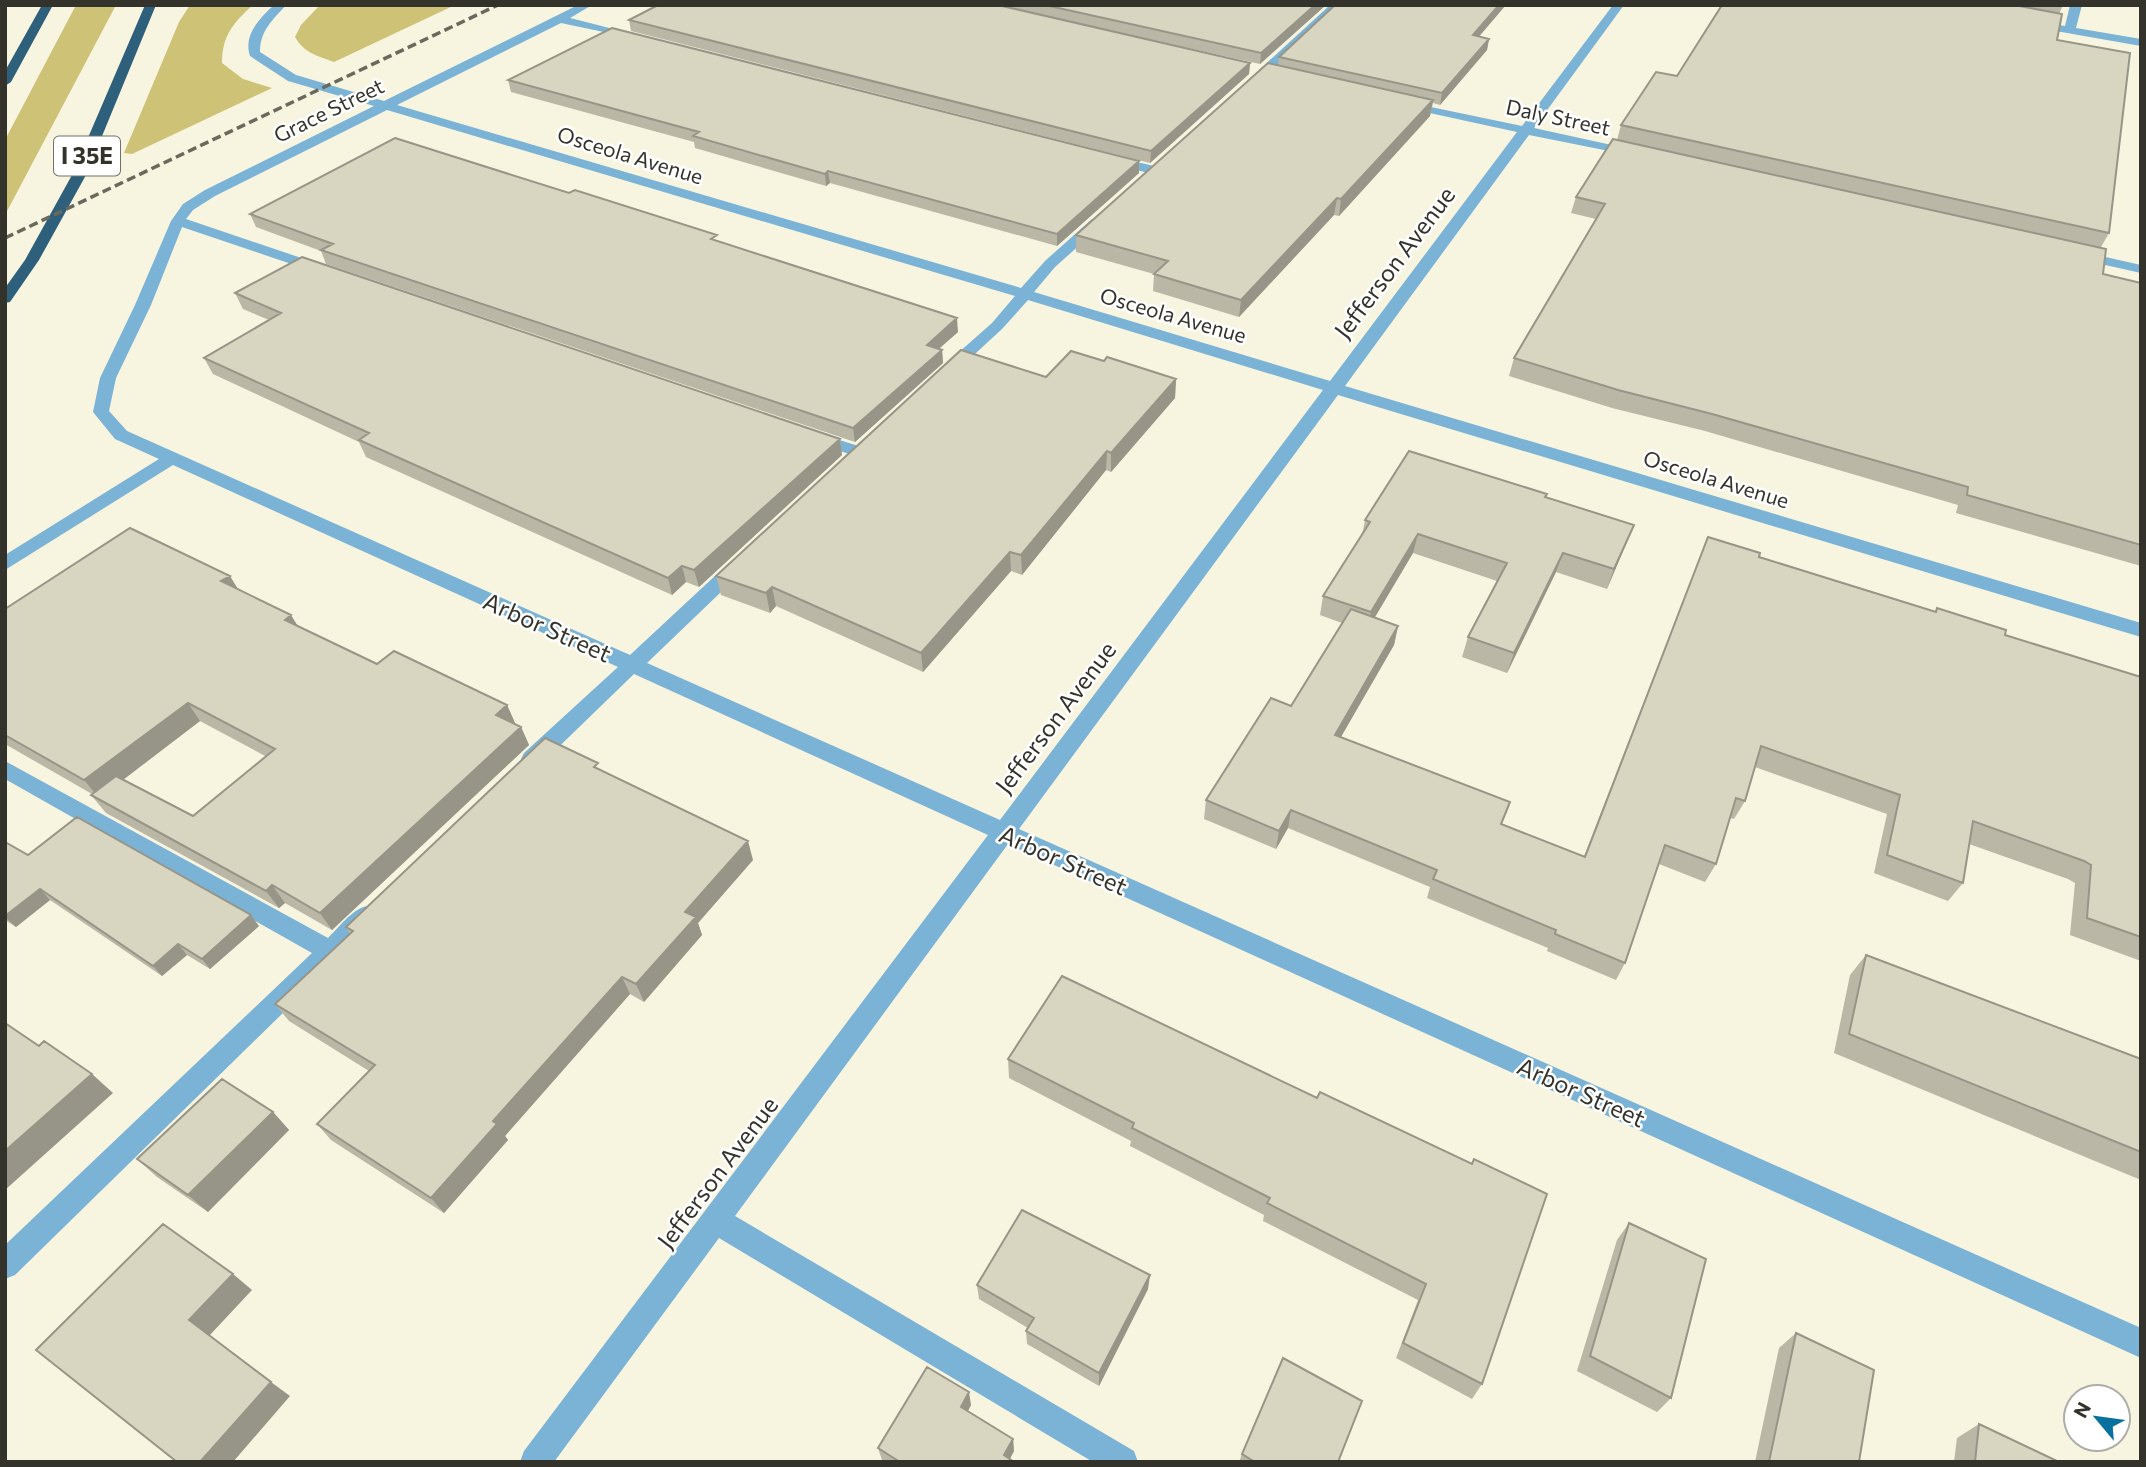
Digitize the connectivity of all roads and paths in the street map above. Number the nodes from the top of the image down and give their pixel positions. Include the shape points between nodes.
1 (48, 5) edge
2 (151, 5) edge
3 (281, 5) edge
4 (587, 5) edge
5 (1337, 5) edge
6 (1619, 5) edge
7 (2076, 5) edge
8 (560, 19) junction
9 (2018, 21) edge
10 (2069, 31) junction
11 (646, 41) edge
12 (2141, 43) edge
13 (5, 82) edge
14 (1238, 95) edge
15 (1387, 100) edge
16 (386, 106) junction
17 (1526, 131) junction
18 (1172, 154) edge
19 (1100, 157) edge
20 (1654, 159) edge
21 (1153, 170) junction
22 (1133, 189) edge
23 (1112, 208) edge
24 (178, 221) junction
25 (2060, 251) edge
26 (2141, 269) edge
27 (342, 276) edge
28 (1025, 295) junction
29 (5, 299) edge
30 (143, 305) joint
31 (1334, 388) junction
32 (928, 389) edge
33 (792, 429) edge
34 (171, 459) junction
35 (839, 470) edge
36 (752, 552) edge
37 (5, 564) edge
38 (2141, 630) edge
39 (631, 666) junction
40 (5, 769) edge
41 (522, 769) edge
42 (1003, 833) junction
43 (380, 903) edge
44 (329, 951) junction
45 (715, 1220) junction
46 (5, 1265) edge
47 (2141, 1343) edge
48 (535, 1462) edge
49 (1123, 1462) edge

1 - 13 highway
2 - 29 highway, I 35E via 79,175
3 - 16 street, Osceola Avenue via 262,23 253,40 254,53 292,78
4 - 8 street, Grace Street
5 - 14 street
6 - 17 street, Jefferson Avenue
7 - 10 street
8 - 11 street
8 - 16 street, Grace Street
9 - 10 street
10 - 12 street
15 - 17 street, Daly Street
16 - 24 street, Grace Street via 210,193 188,207
16 - 28 street, Osceola Avenue
17 - 20 street, Daly Street
17 - 31 street, Jefferson Avenue
18 - 21 street
19 - 21 street
21 - 22 street
23 - 28 street via 1050,264
24 - 27 street
24 - 30 street, Grace Street
25 - 26 street
28 - 31 street, Osceola Avenue
28 - 32 street
30 - 34 street, Arbor Street via 108,379 101,411 121,435
31 - 38 street, Osceola Avenue
31 - 42 street, Jefferson Avenue
33 - 35 street via 864,447
34 - 37 street
34 - 39 street, Arbor Street
36 - 39 street
39 - 41 street
39 - 42 street, Arbor Street
40 - 44 street
42 - 45 street, Jefferson Avenue
42 - 47 street, Arbor Street
43 - 44 street
44 - 46 street
45 - 48 street, Jefferson Avenue
45 - 49 street

